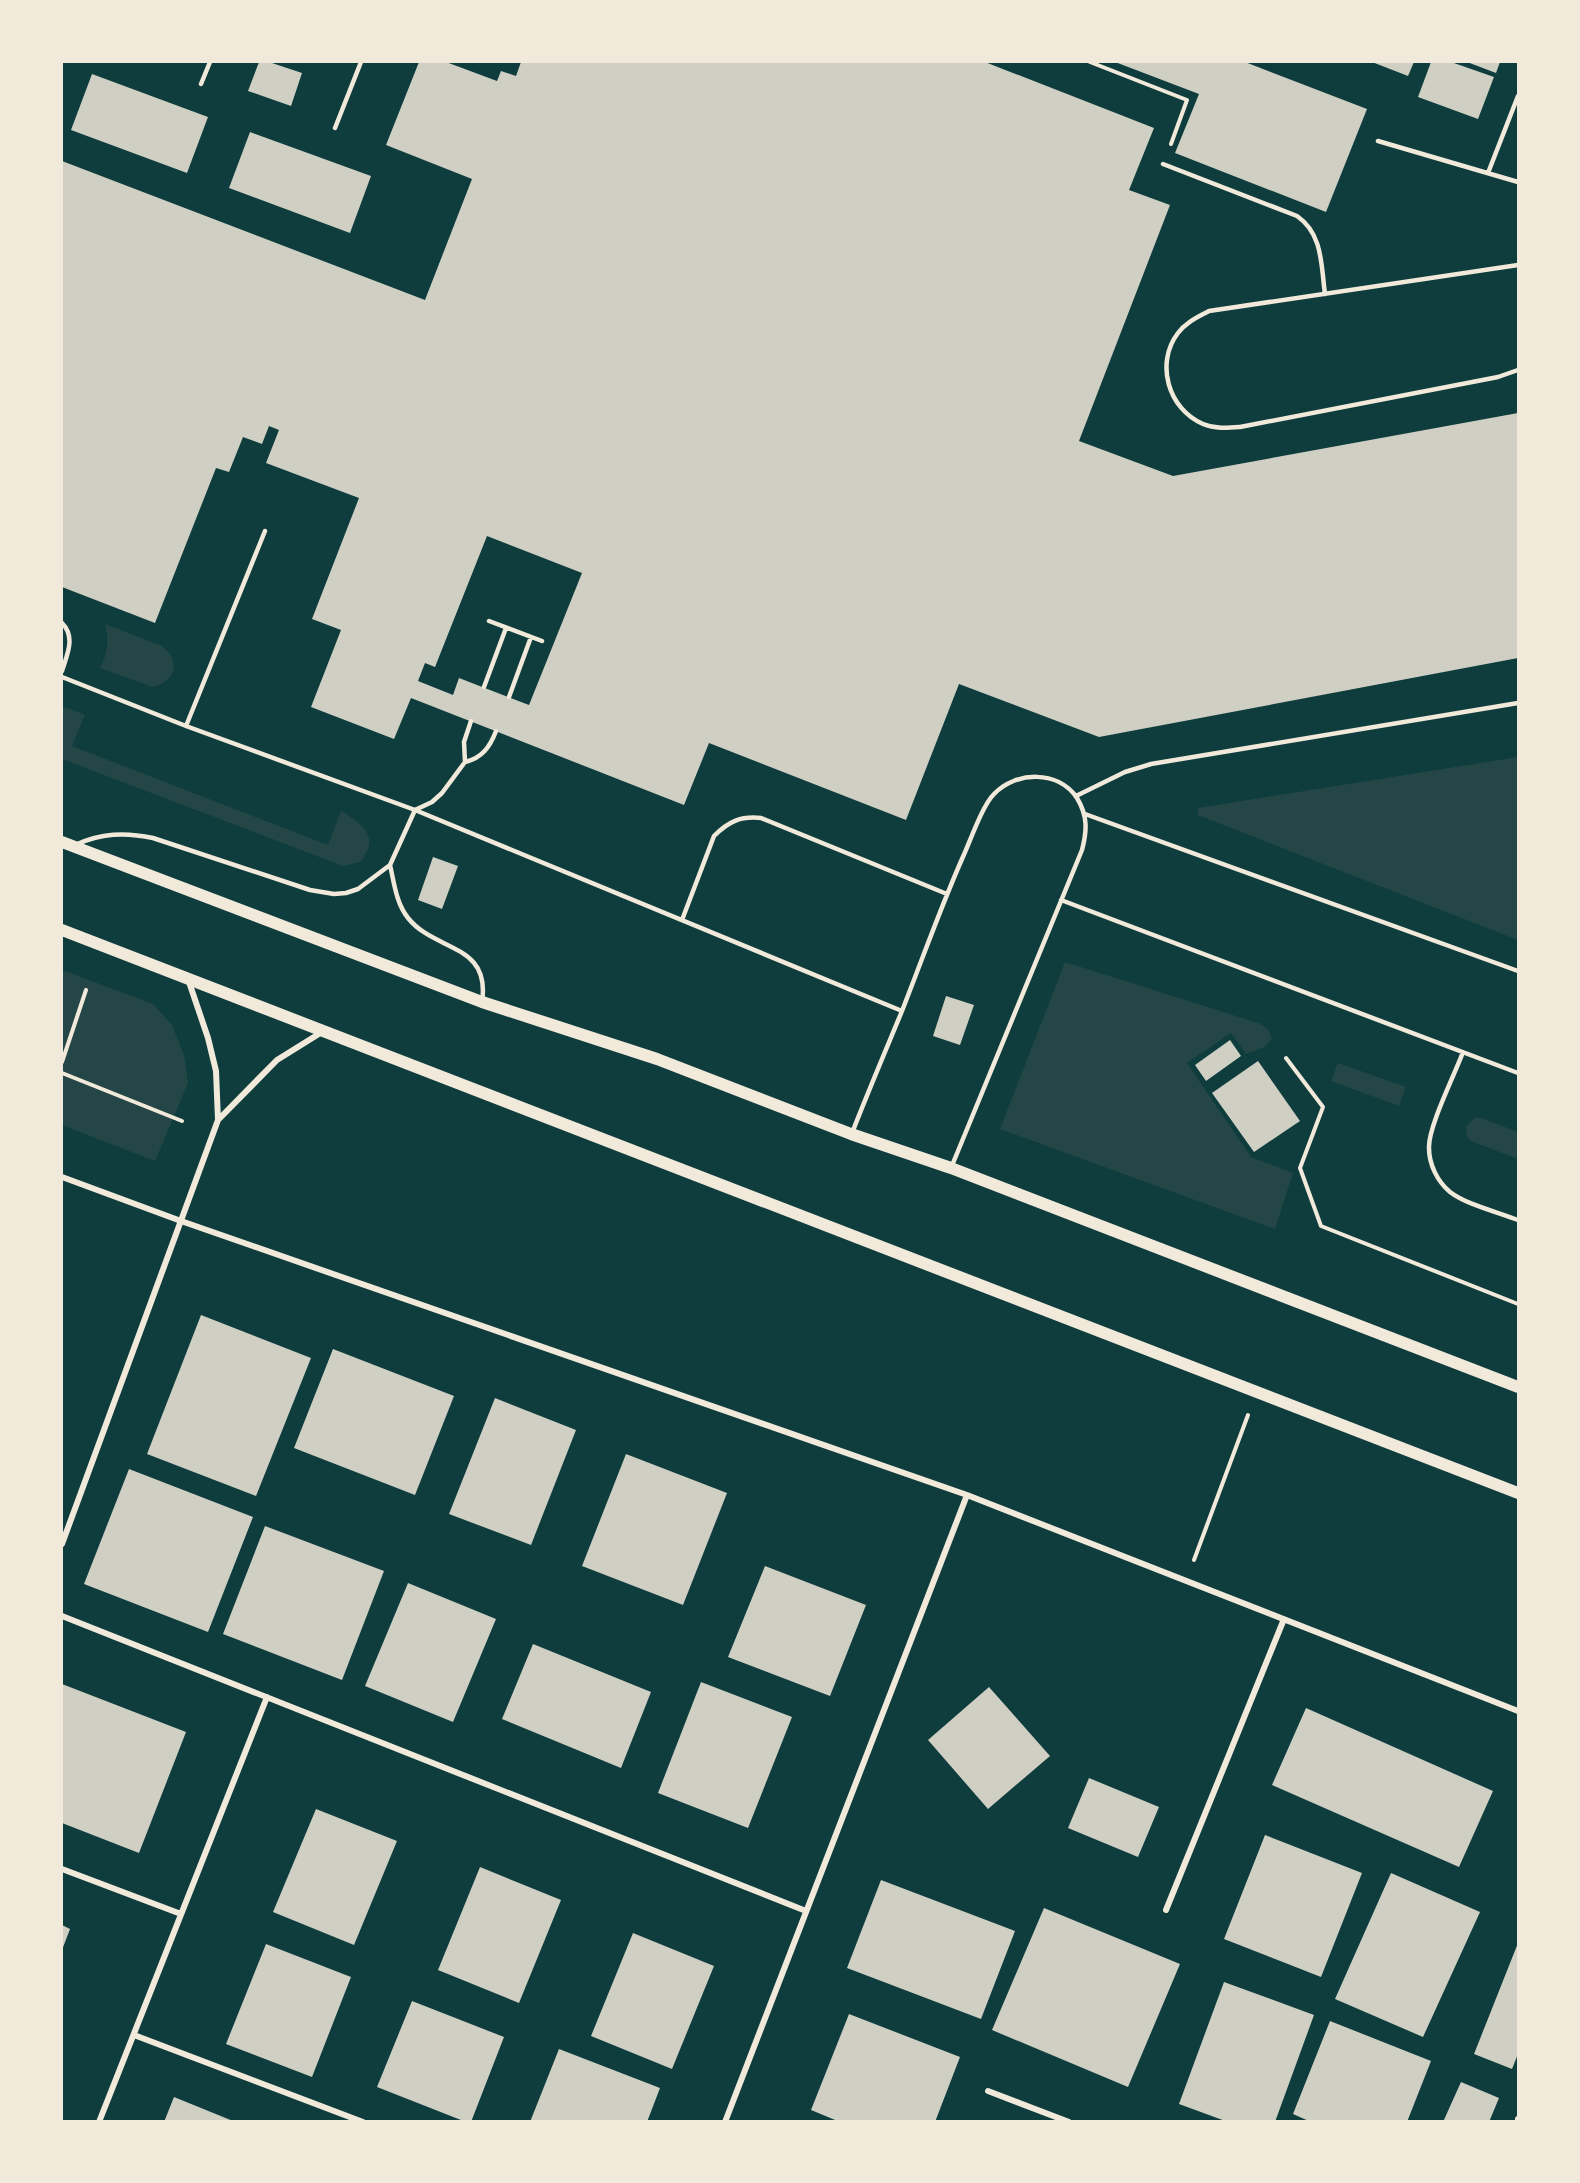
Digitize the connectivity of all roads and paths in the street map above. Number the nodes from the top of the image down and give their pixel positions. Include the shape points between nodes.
1 (210, 62) edge
2 (361, 62) edge
3 (1090, 62) edge
4 (201, 84) dead end
5 (1518, 96) edge
6 (335, 128) dead end
7 (1378, 141) dead end
8 (1163, 164) joint
9 (1488, 173) junction
10 (1518, 182) edge
11 (1518, 265) edge
12 (1325, 294) junction
13 (1518, 370) edge
14 (265, 531) dead end
15 (489, 621) dead end
16 (62, 623) edge
17 (506, 628) junction
18 (531, 637) junction
19 (542, 641) dead end
20 (62, 671) edge
21 (62, 677) edge
22 (484, 687) dead end
23 (509, 697) dead end
24 (1518, 703) edge
25 (471, 722) dead end
26 (186, 726) junction
27 (496, 731) dead end
28 (465, 762) junction
29 (1076, 796) junction
30 (415, 810) junction
31 (1085, 814) junction
32 (67, 844) edge
33 (390, 865) junction
34 (947, 894) junction
35 (1060, 900) junction
36 (682, 920) junction
37 (62, 930) edge
38 (1518, 971) edge
39 (188, 979) junction
40 (86, 990) dead end
41 (482, 1002) junction
42 (902, 1011) junction
43 (323, 1031) junction
44 (1463, 1052) junction
45 (1286, 1058) dead end
46 (62, 1062) edge
47 (62, 1073) edge
48 (1518, 1073) edge
49 (218, 1120) junction
50 (182, 1121) dead end
51 (851, 1134) junction
52 (951, 1168) junction
53 (62, 1177) edge
54 (1518, 1220) edge
55 (181, 1221) junction
56 (1518, 1304) edge
57 (1518, 1387) edge
58 (1257, 1392) junction
59 (1518, 1493) edge
60 (967, 1495) junction
61 (62, 1544) edge
62 (1186, 1580) junction
63 (62, 1616) edge
64 (1284, 1619) junction
65 (267, 1697) junction
66 (1518, 1711) edge
67 (62, 1869) edge
68 (1166, 1910) dead end
69 (806, 1911) junction
70 (181, 1914) junction
71 (134, 2035) junction
72 (988, 2091) dead end
73 (99, 2121) edge
74 (363, 2121) edge
75 (725, 2121) edge
76 (1069, 2121) edge

1 - 4 lane
2 - 6 lane
3 - 8 path via 1187,100
5 - 9 lane
7 - 9 lane
8 - 12 lane via 1305,222 1317,239
9 - 10 lane
11 - 12 lane
12 - 13 lane via 1209,311 1193,319 1179,332 1166,366 1175,401 1203,424 1221,428 1498,377
14 - 26 lane
15 - 17 lane
16 - 20 lane via 70,640
17 - 18 lane
17 - 22 lane
18 - 19 lane
18 - 23 lane
21 - 26 lane
24 - 29 lane via 1151,764
25 - 28 lane via 464,742
26 - 30 lane
27 - 28 lane via 484,753
28 - 30 lane via 442,794
29 - 31 lane
29 - 34 lane via 1062,783 1044,777 1025,777 1007,783 992,795
30 - 33 lane
30 - 36 lane
31 - 35 lane via 1082,850
31 - 38 lane
32 - 33 lane via 132,833 310,890 334,894 358,889
32 - 41 main road
33 - 41 lane via 407,918 477,966 484,990
34 - 36 lane via 761,818 748,817 724,826 714,836
34 - 42 lane
35 - 44 lane
35 - 52 lane
36 - 42 lane
37 - 39 main road
39 - 43 main road
39 - 49 street via 216,1071
40 - 46 path
41 - 51 main road via 657,1059
42 - 51 lane
43 - 49 street via 277,1060
43 - 58 main road
44 - 48 lane
44 - 54 lane via 1433,1128 1428,1145 1430,1163 1450,1192
45 - 56 path via 1323,1107 1300,1168 1322,1226
47 - 50 path
49 - 55 street
51 - 52 main road
52 - 57 main road
53 - 55 street
55 - 60 street
55 - 61 street
58 - 59 main road
58 - 62 path
60 - 62 street
60 - 69 street
62 - 64 street
63 - 65 street
64 - 66 street
64 - 68 street
65 - 69 street
65 - 70 street
67 - 70 street
69 - 75 street
70 - 71 street
71 - 73 street
71 - 74 street
72 - 76 street

